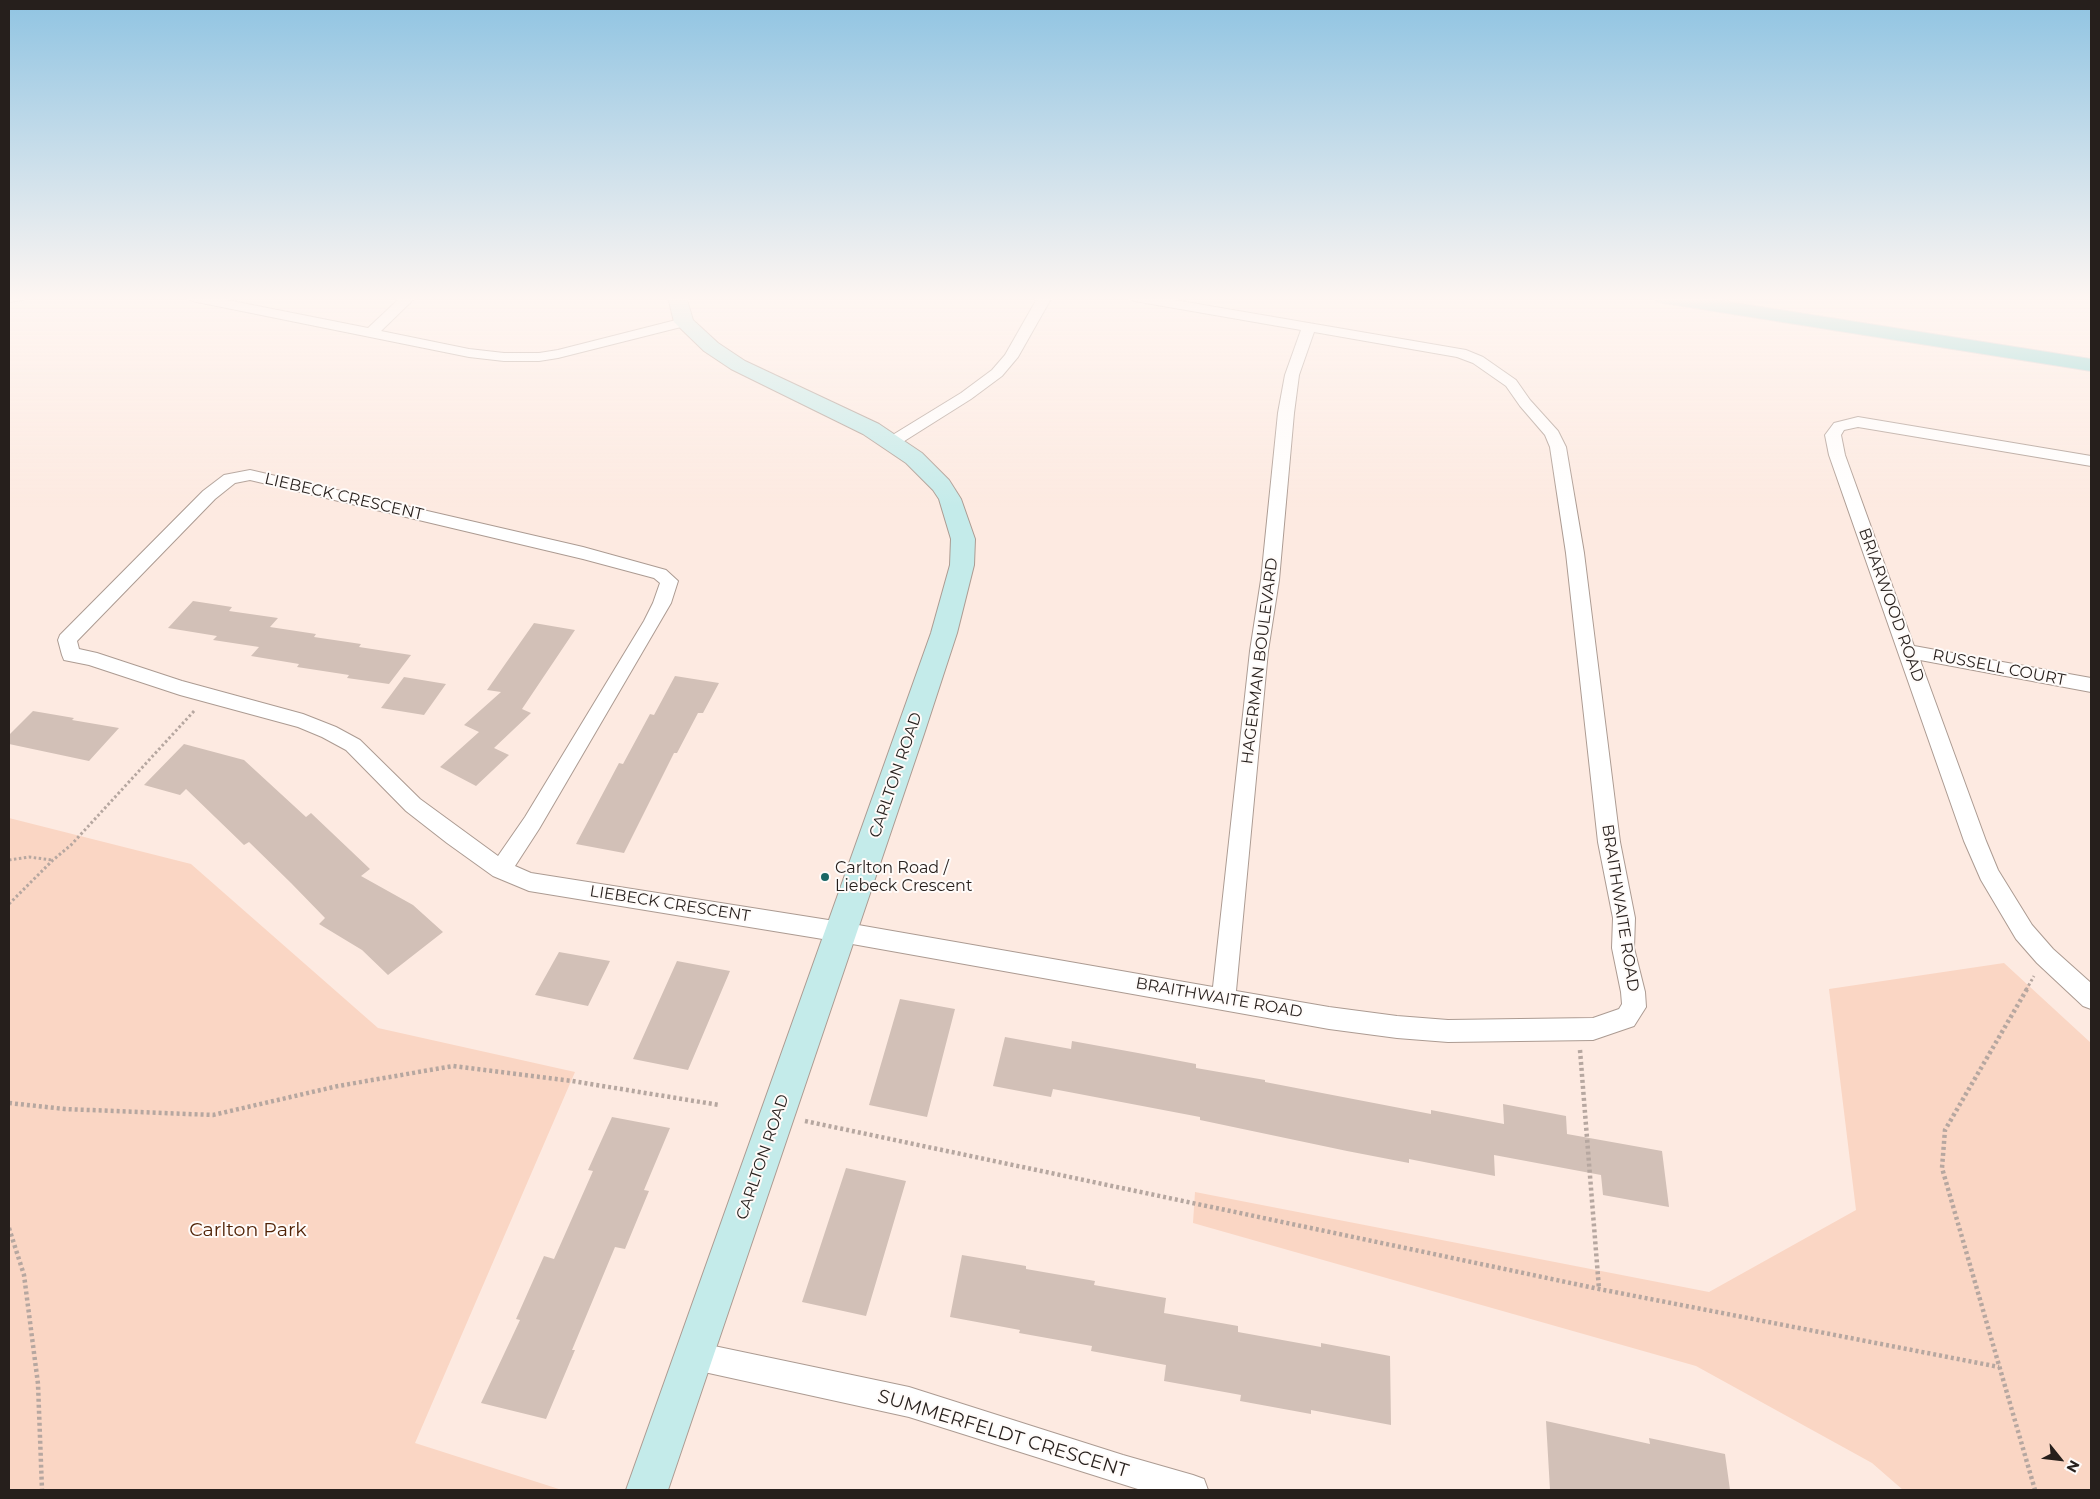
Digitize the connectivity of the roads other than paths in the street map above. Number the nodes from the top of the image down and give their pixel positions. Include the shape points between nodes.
1 (742, 367) edge
2 (1003, 367) edge
3 (1295, 367) edge
4 (1488, 367) edge
5 (892, 442) junction
6 (2091, 461) edge
7 (1907, 651) junction
8 (2091, 686) edge
9 (501, 870) junction
10 (841, 932) junction
11 (1224, 998) junction
12 (2091, 998) edge
13 (695, 1356) junction
14 (648, 1490) edge
15 (1193, 1490) edge

1 - 5 main road, CARLTON ROAD
2 - 5 street via 987,382
3 - 11 street, HAGERMAN BOULEVARD via 1286,413 1270,580 1259,651
4 - 11 street, BRAITHWAITE ROAD via 1511,383 1545,423 1558,447 1575,553 1609,842 1624,918 1623,948 1634,992 1634,1006 1626,1018 1593,1030 1431,1030 1329,1018
5 - 10 main road, CARLTON ROAD via 914,458 941,485 950,500 963,539 962,565 944,633
6 - 7 street, BRIARWOOD ROAD via 1872,424 1849,422 1839,426 1833,435 1837,455
7 - 8 street, RUSSELL COURT
7 - 12 street, BRIARWOOD ROAD via 1989,874 2024,932
9 - 9 street, LIEBECK CRESCENT via 662,603 669,581 660,574 250,475 230,480 209,494 67,640 72,655 303,721 329,732 353,745 413,805
9 - 10 street, LIEBECK CRESCENT via 529,882
10 - 11 street, BRAITHWAITE ROAD
10 - 13 main road, CARLTON ROAD
13 - 14 main road, CARLTON ROAD
13 - 15 street, SUMMERFELDT CRESCENT via 909,1402

